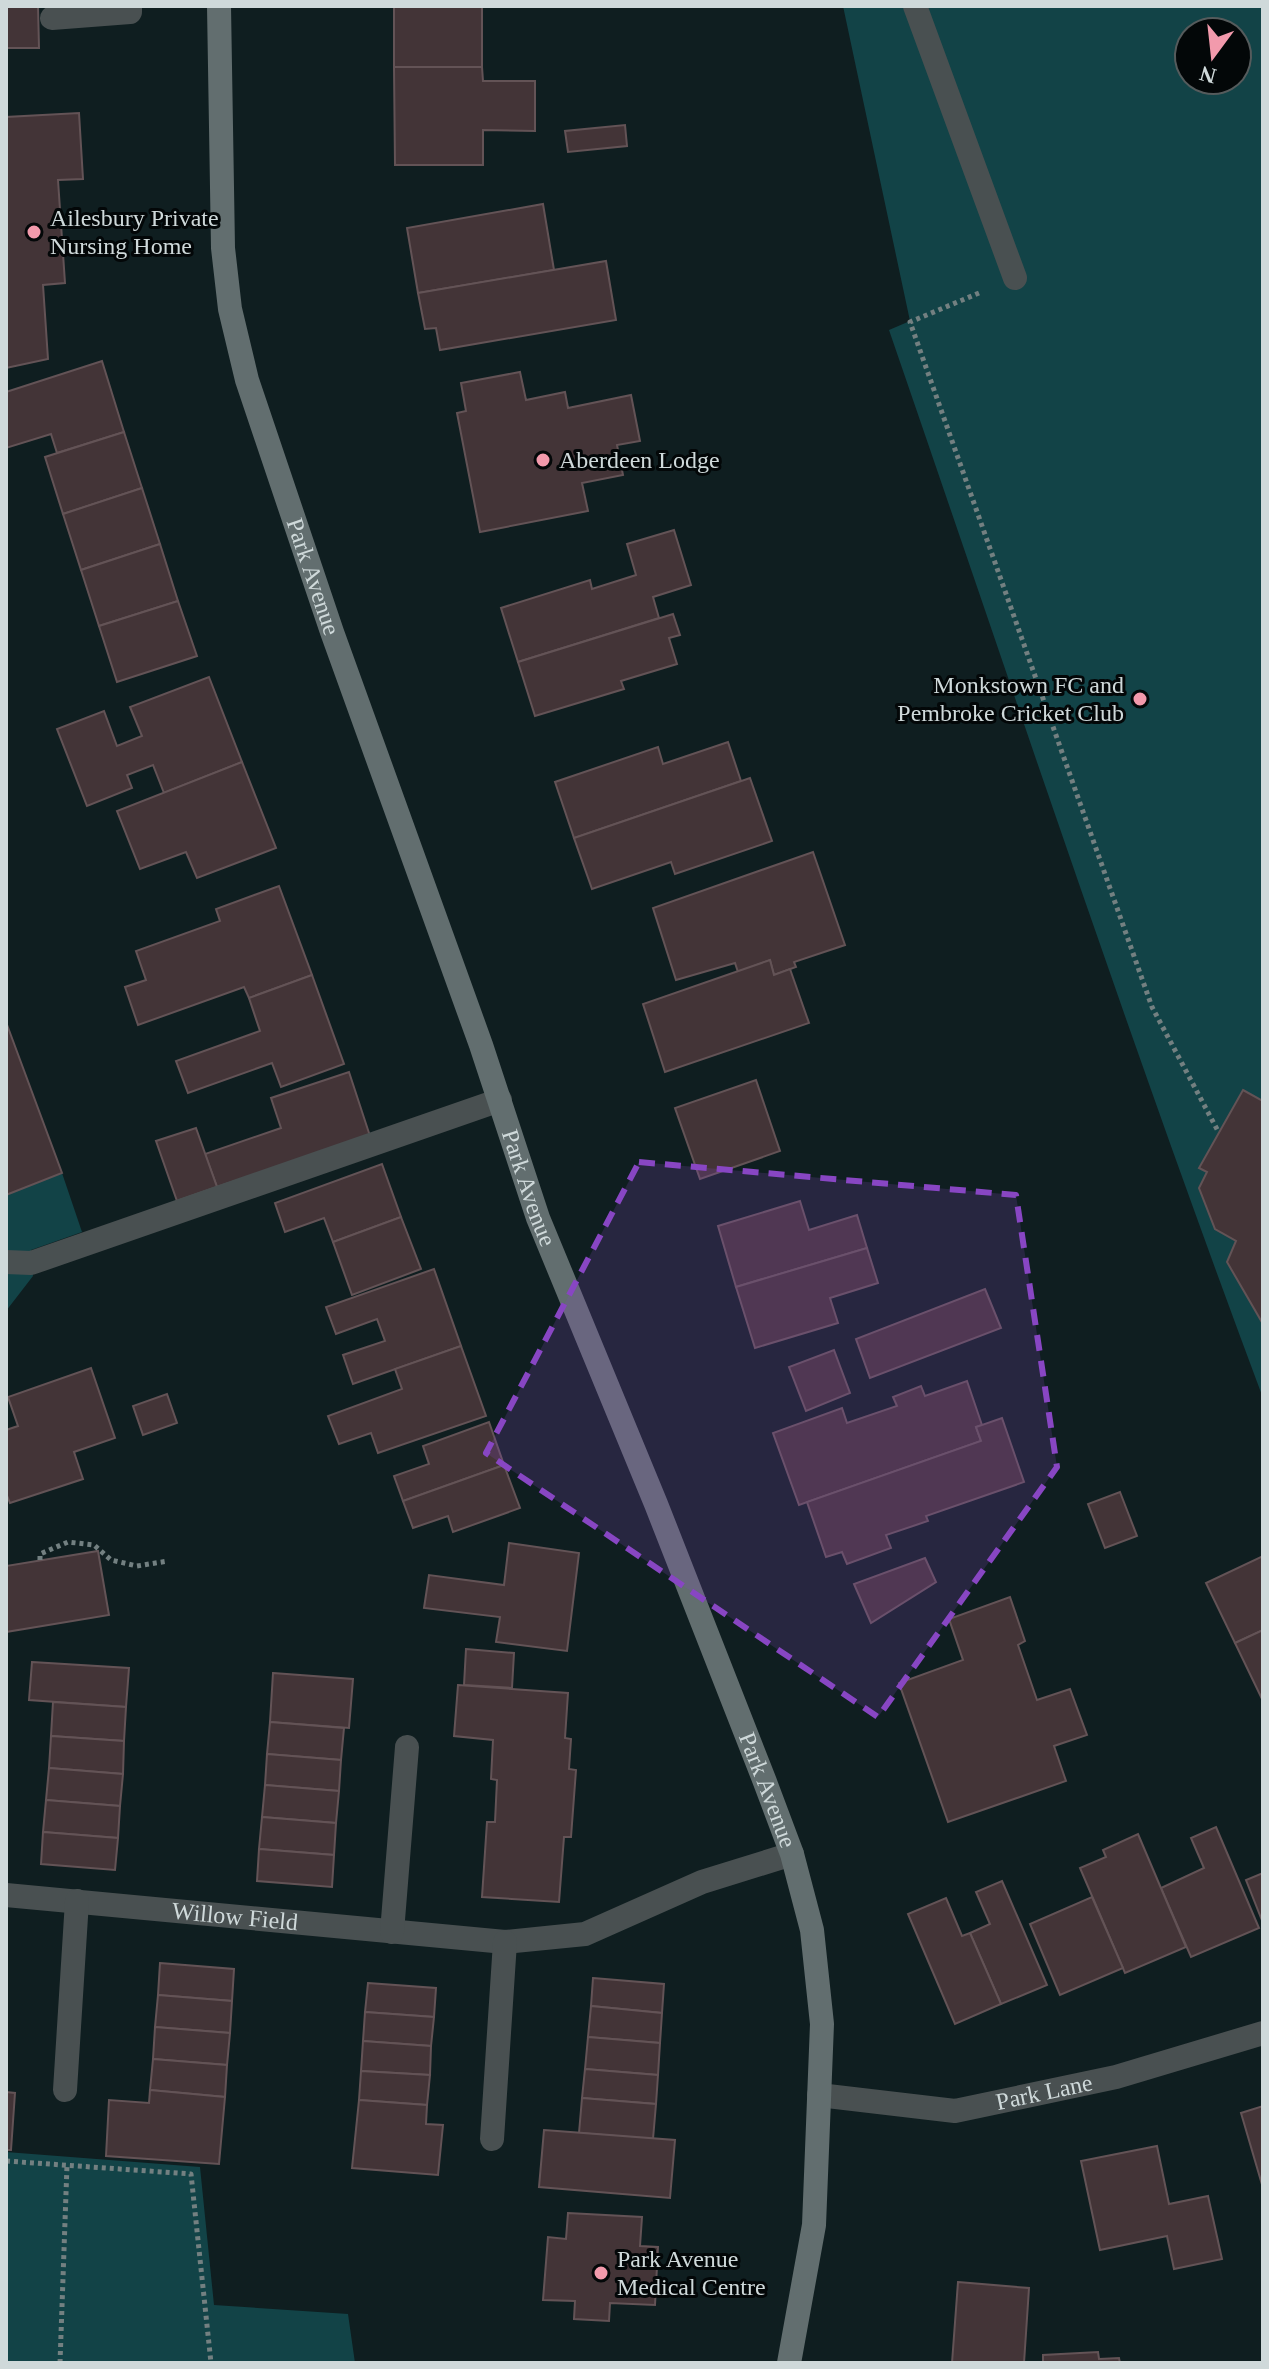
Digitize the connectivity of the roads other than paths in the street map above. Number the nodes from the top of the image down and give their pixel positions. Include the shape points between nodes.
1 (130, 6) edge
2 (219, 6) edge
3 (915, 6) edge
4 (52, 18) dead end
5 (1015, 278) road end
6 (500, 1100) junction
7 (6, 1262) edge
8 (407, 1747) dead end
9 (792, 1854) junction
10 (6, 1895) edge
11 (77, 1901) junction
12 (392, 1932) junction
13 (505, 1942) junction
14 (1263, 2033) edge
15 (65, 2090) dead end
16 (819, 2095) junction
17 (492, 2139) dead end
18 (789, 2363) edge

1 - 4 street via 130,12
2 - 6 street, Park Avenue via 223,248 230,309 247,380
3 - 5 street
6 - 7 street via 31,1263
6 - 9 street, Park Avenue via 538,1218
8 - 12 street
9 - 13 street, Willow Field via 702,1882 585,1934
9 - 16 street, Park Avenue via 812,1930 822,2024
10 - 11 street, Willow Field
11 - 12 street, Willow Field
11 - 15 street
12 - 13 street, Willow Field
13 - 17 street
14 - 16 street, Park Lane via 1116,2077 955,2111
16 - 18 street, Park Avenue via 814,2225

